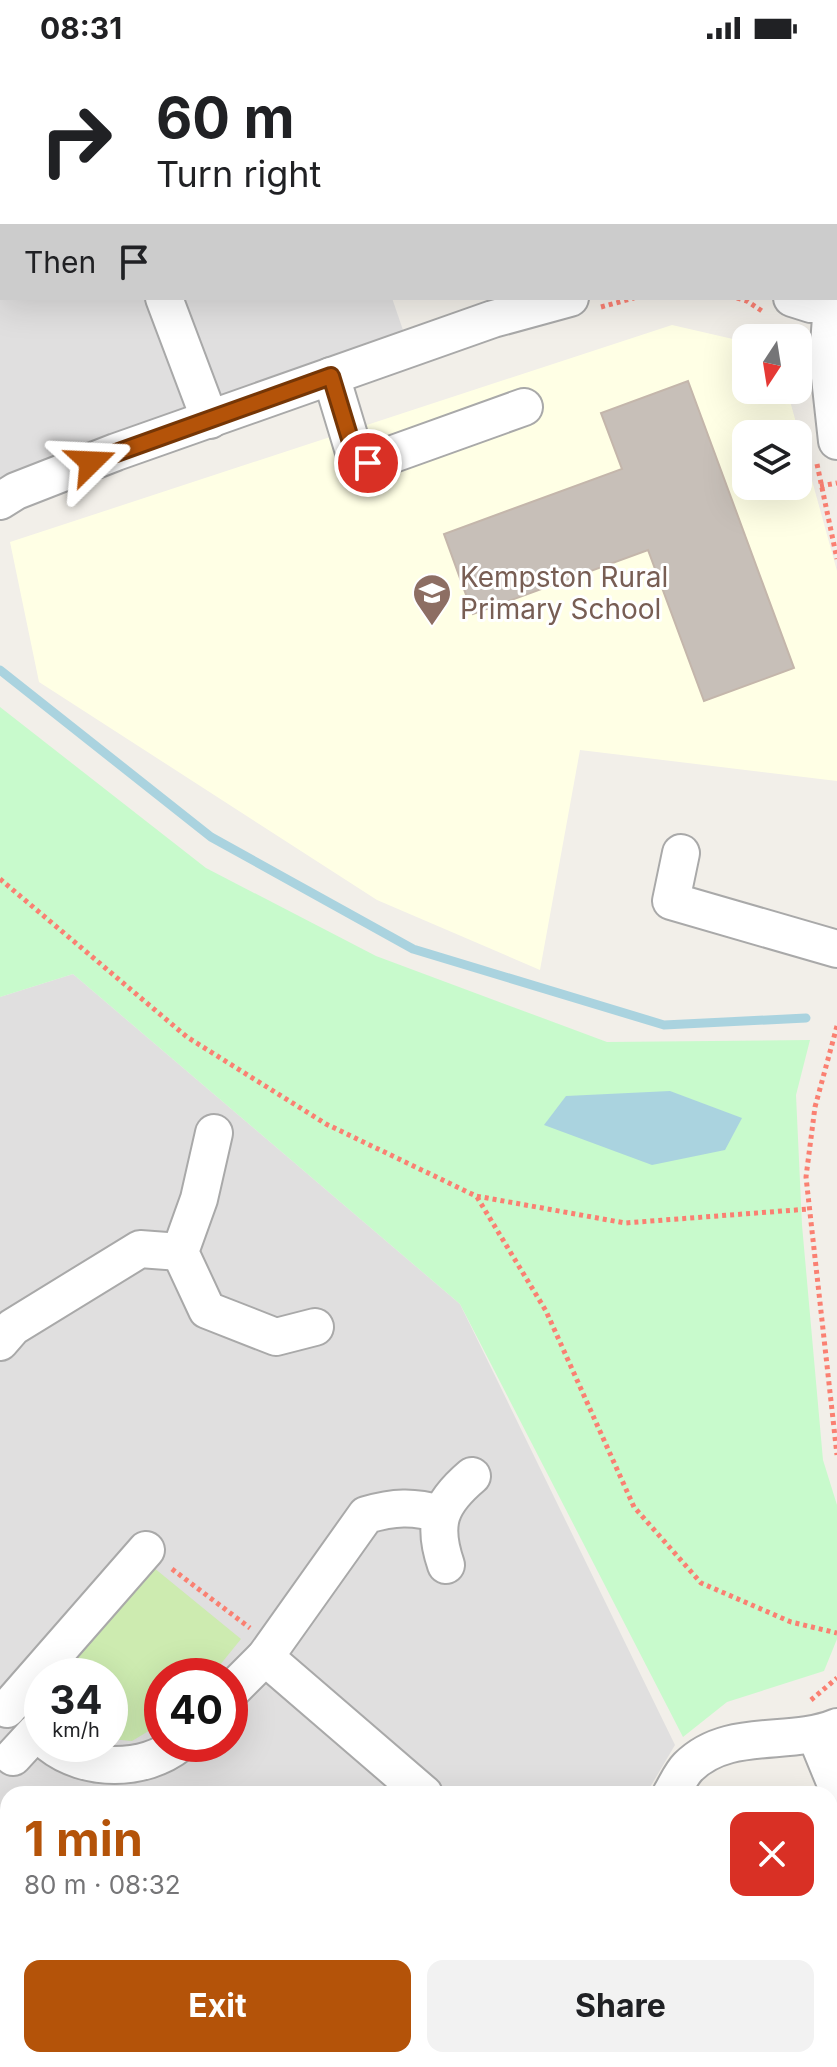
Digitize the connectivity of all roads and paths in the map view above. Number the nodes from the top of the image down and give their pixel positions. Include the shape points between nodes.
1 (165, 300) edge
2 (563, 300) edge
3 (798, 300) edge
4 (834, 302) edge
5 (331, 376) junction
6 (524, 407) dead end
7 (210, 420) junction
8 (837, 441) edge
9 (837, 483) edge
10 (820, 486) dead end
11 (0, 501) edge
12 (681, 853) dead end
13 (0, 879) edge
14 (837, 949) edge
15 (837, 1026) edge
16 (214, 1133) dead end
17 (476, 1196) junction
18 (809, 1209) junction
19 (180, 1252) junction
20 (315, 1327) dead end
21 (0, 1342) edge
22 (837, 1455) edge
23 (472, 1476) dead end
24 (440, 1514) junction
25 (146, 1550) joint
26 (446, 1565) dead end
27 (837, 1633) edge
28 (265, 1657) junction
29 (248, 1674) edge
30 (4, 1706) edge
31 (24, 1729) edge
32 (826, 1731) edge
33 (90, 1762) edge
34 (146, 1762) edge
35 (124, 1780) edge
36 (415, 1786) edge
37 (676, 1786) edge
38 (837, 1786) edge

1 - 7 street
2 - 5 street
3 - 4 street
4 - 8 street via 828,359
5 - 6 street via 354,452 368,463
5 - 7 street
7 - 11 street
9 - 10 path
12 - 14 street via 667,915
13 - 17 path via 187,1037 326,1124
15 - 18 path via 815,1107 806,1177
16 - 19 street
17 - 18 path via 625,1223
17 - 27 path via 546,1311 634,1507 701,1583 791,1622
18 - 22 path
19 - 20 street via 207,1310 276,1337
19 - 21 street via 140,1249 13,1327
23 - 24 street via 453,1492
24 - 26 street via 438,1542
24 - 28 street via 394,1507 366,1515
25 - 28 path via 250,1628
25 - 30 street
28 - 29 street
28 - 36 street
30 - 31 street
32 - 37 street via 733,1742 688,1767
32 - 38 street
33 - 35 street
34 - 35 street

